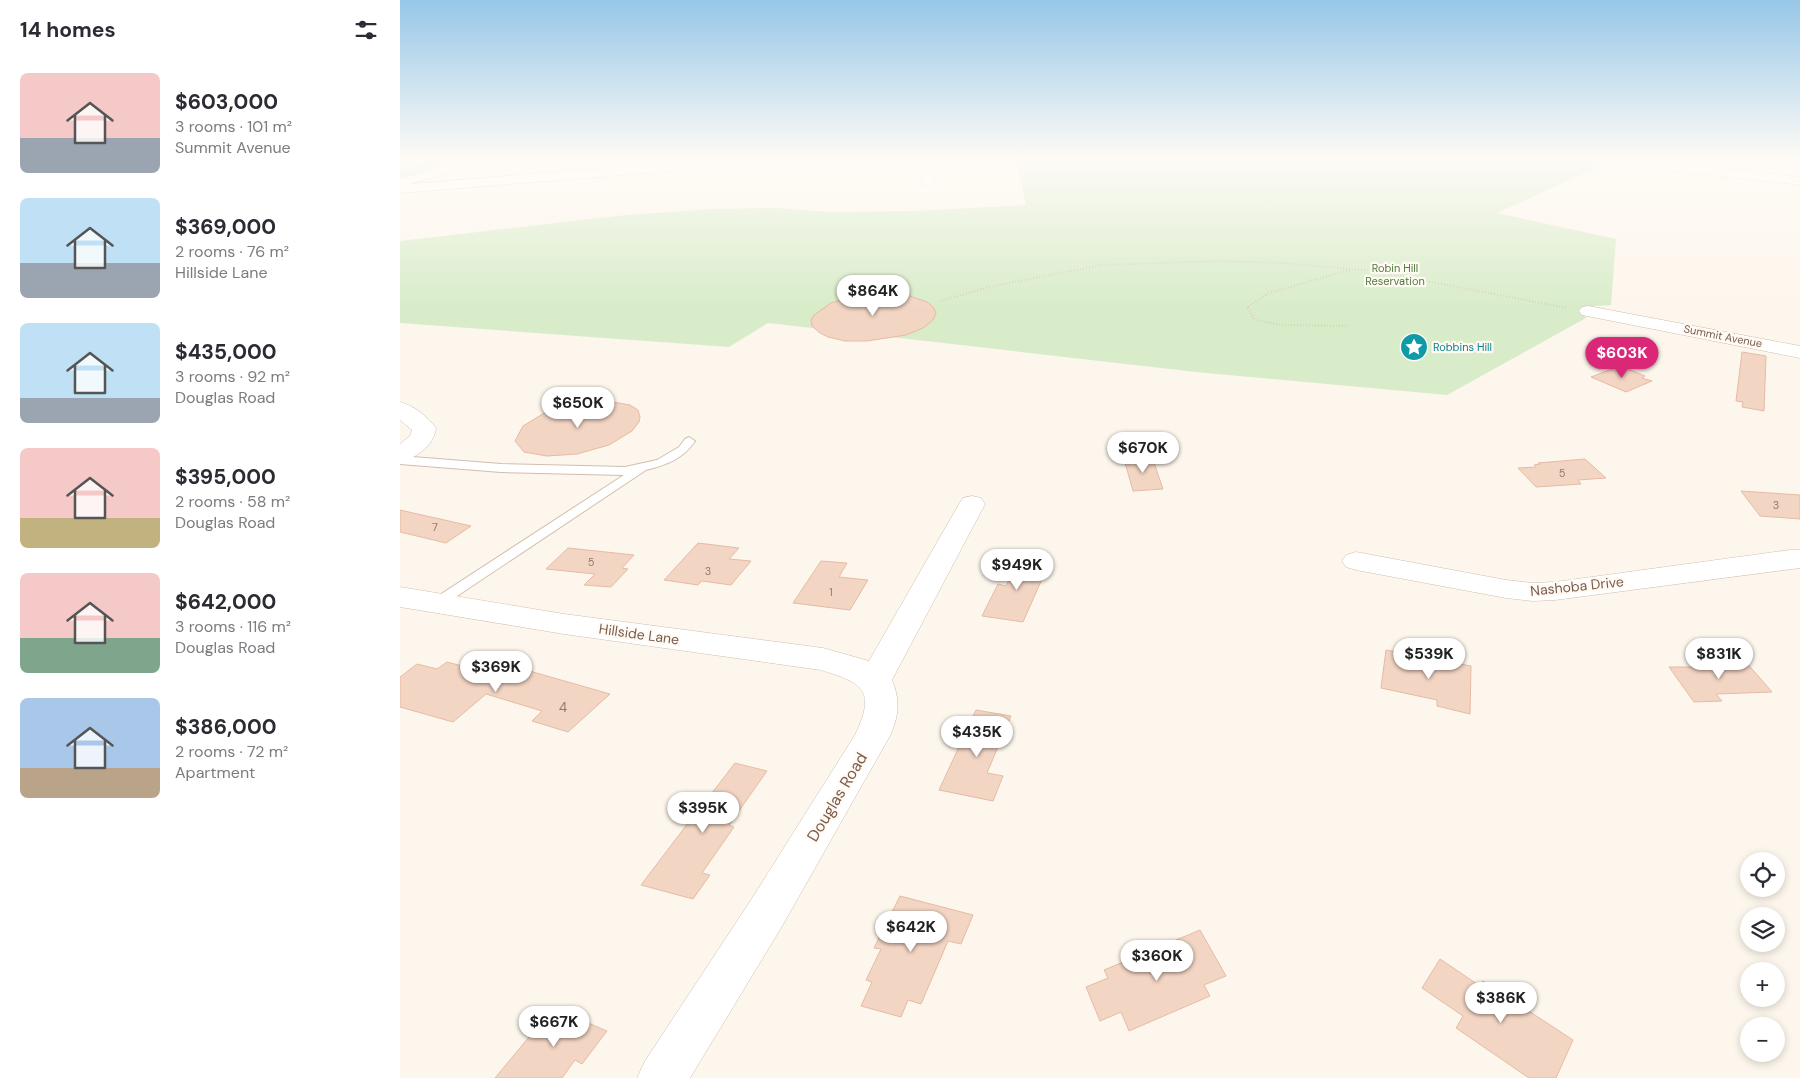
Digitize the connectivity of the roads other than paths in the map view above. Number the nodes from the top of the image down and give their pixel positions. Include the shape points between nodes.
1 (1588, 312) road end
2 (1800, 352) edge
3 (400, 409) edge
4 (689, 441) dead end
5 (400, 455) edge
6 (400, 460) edge
7 (643, 468) junction
8 (972, 504) dead end
9 (1800, 559) edge
10 (1356, 561) dead end
11 (400, 597) edge
12 (438, 603) junction
13 (875, 680) junction
14 (662, 1078) edge

1 - 2 street, Summit Avenue
3 - 5 street via 424,428 424,435
4 - 7 lane via 674,456
6 - 7 lane via 501,468 625,471
7 - 12 lane
8 - 13 street
9 - 10 street, Nashoba Drive via 1533,592
11 - 12 street, Hillside Lane
12 - 13 street, Hillside Lane via 564,624 823,659 862,671
13 - 14 street, Douglas Road via 883,707 869,742 766,914

